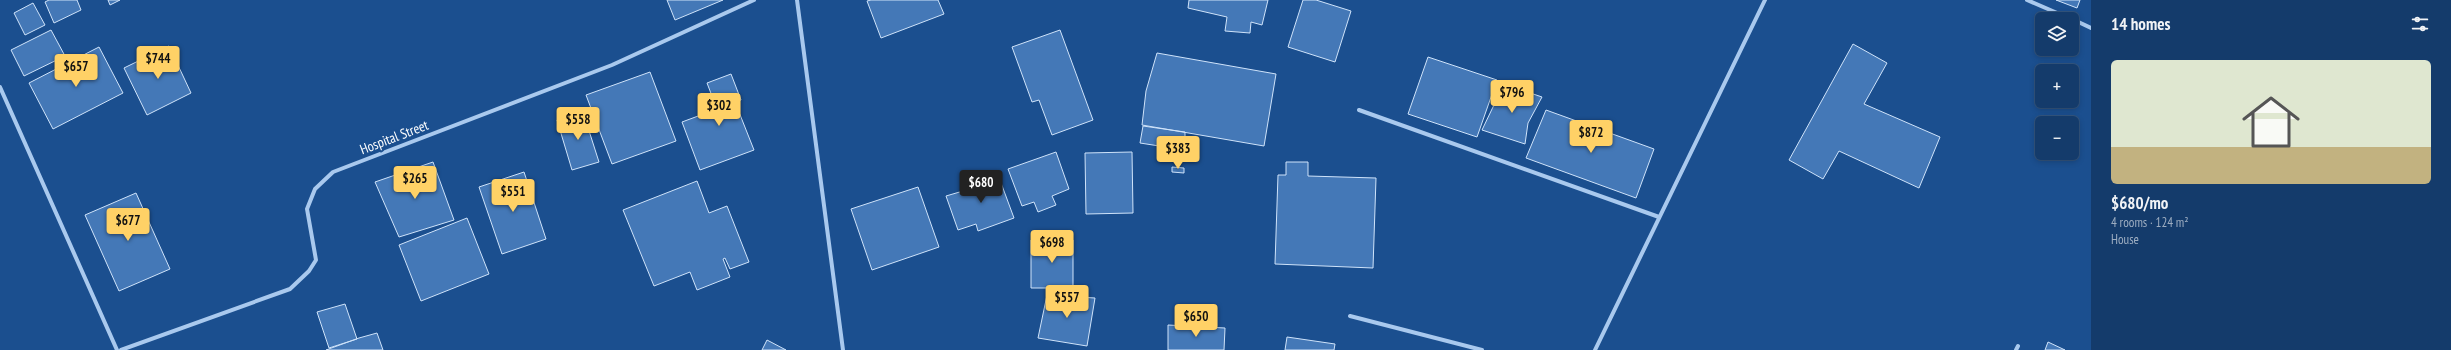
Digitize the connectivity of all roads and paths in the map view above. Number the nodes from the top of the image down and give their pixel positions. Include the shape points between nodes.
1 (754, 0) edge
2 (797, 0) edge
3 (1765, 0) edge
4 (2027, 0) edge
5 (2055, 12) edge
6 (2079, 22) edge
7 (2091, 28) edge
8 (0, 87) edge
9 (1359, 110) dead end
10 (1659, 217) junction
11 (1350, 316) dead end
12 (116, 350) edge
13 (121, 350) edge
14 (843, 350) edge
15 (1482, 350) edge
16 (1595, 350) edge

1 - 13 street, Hospital Street via 612,65 333,172 315,190 308,209 316,260 309,271 290,289
2 - 14 street
3 - 10 street
4 - 5 street
6 - 7 street
8 - 12 street
9 - 10 street
10 - 16 street
11 - 15 street

